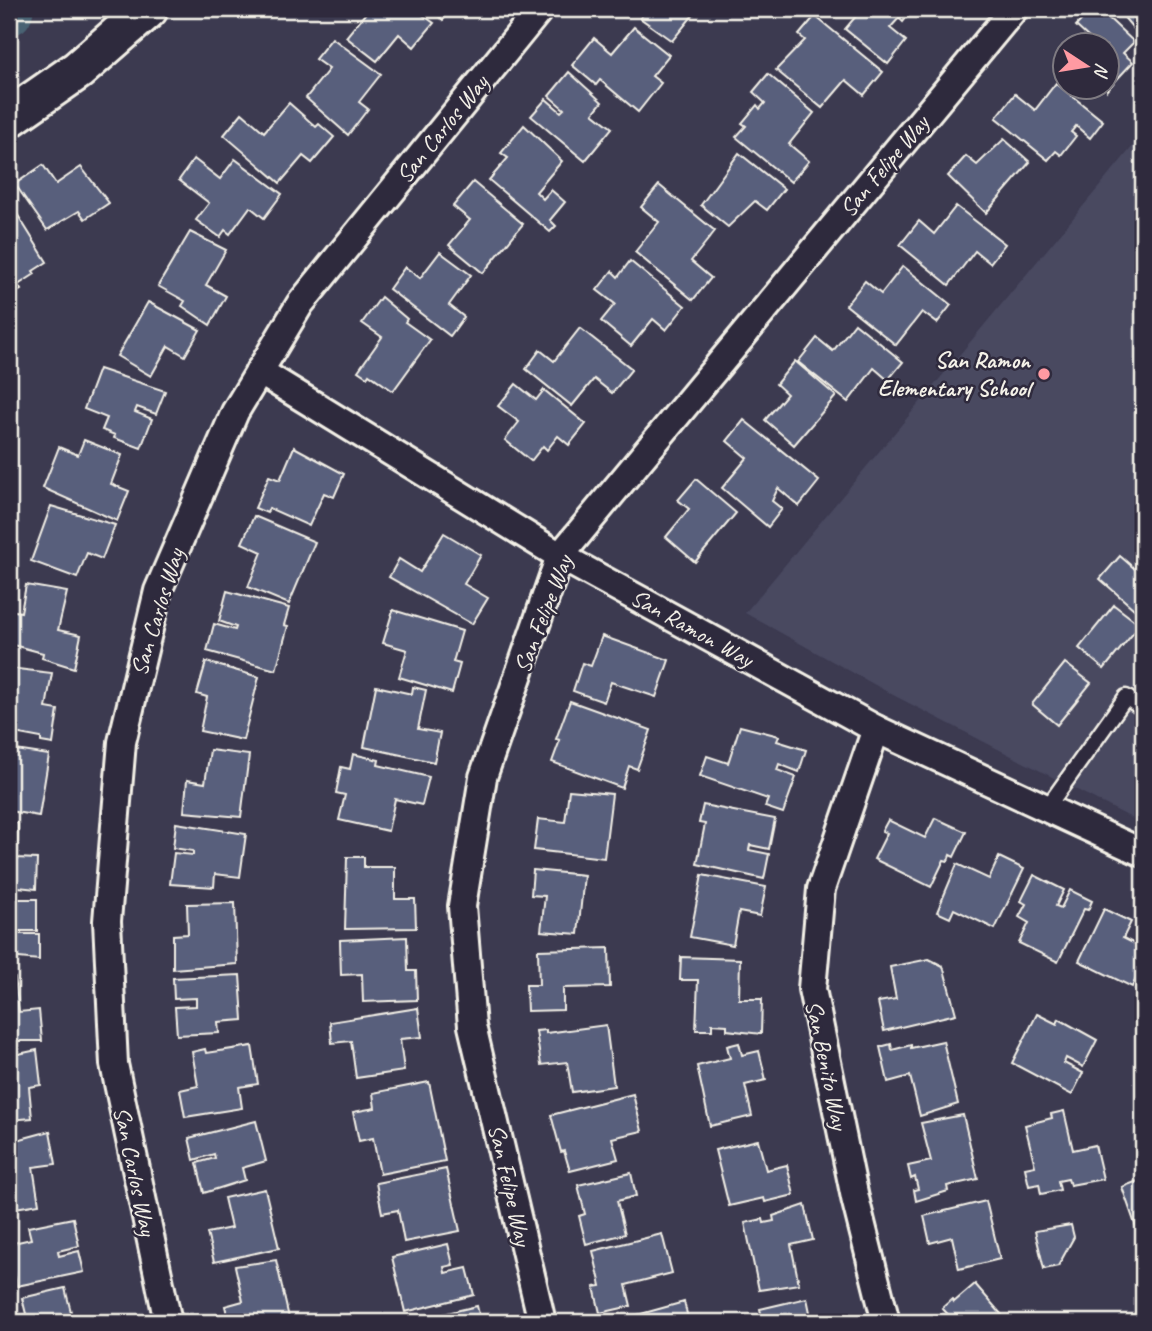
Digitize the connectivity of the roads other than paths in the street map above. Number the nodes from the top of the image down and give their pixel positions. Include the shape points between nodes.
1 (148, 9) edge
2 (540, 9) edge
3 (1014, 9) edge
4 (9, 118) edge
5 (259, 371) junction
6 (560, 556) junction
7 (1143, 709) edge
8 (876, 729) junction
9 (1046, 809) junction
10 (1143, 853) edge
11 (168, 1322) edge
12 (542, 1322) edge
13 (886, 1322) edge

1 - 4 main road via 78,70
2 - 5 street, San Carlos Way via 300,304
3 - 6 street, San Felipe Way
5 - 6 street, San Ramon Way
5 - 11 street, San Carlos Way via 235,412 158,591 121,742 114,803 107,921 114,1064
6 - 8 street, San Ramon Way
6 - 12 street, San Felipe Way via 483,777 462,906 472,1026
7 - 9 lane via 1126,697
8 - 9 street, San Ramon Way
8 - 13 street, San Benito Way via 821,889 811,989
9 - 10 street, San Ramon Way

